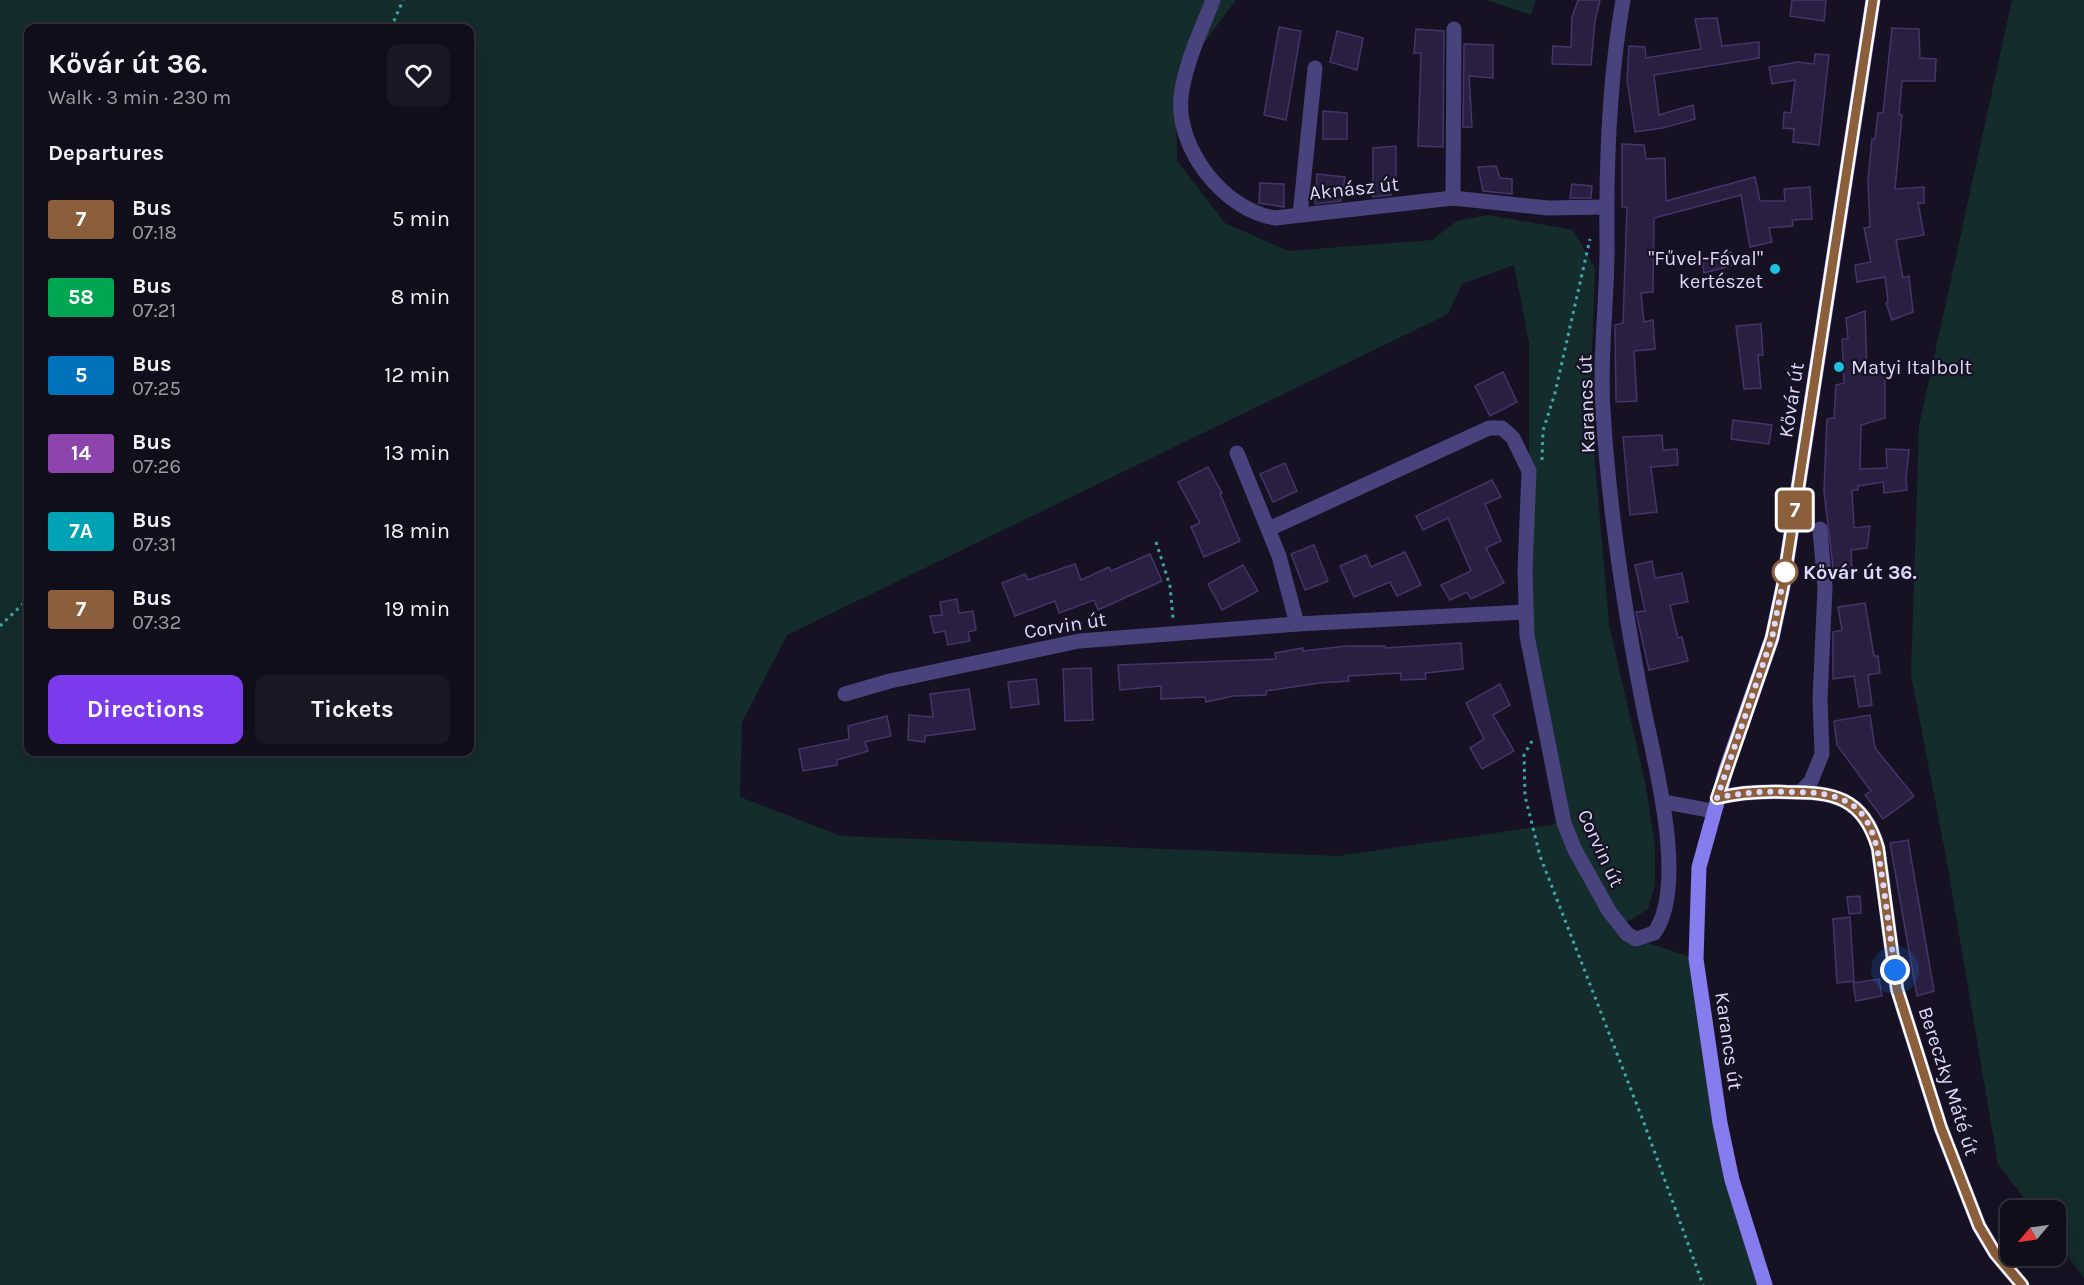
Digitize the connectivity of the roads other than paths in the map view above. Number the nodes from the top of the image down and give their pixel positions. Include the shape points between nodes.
1 (1213, 0) edge
2 (1623, 0) edge
3 (1873, 0) edge
4 (1454, 29) dead end
5 (1315, 68) dead end
6 (1453, 198) junction
7 (1606, 207) junction
8 (1300, 215) junction
9 (1237, 453) dead end
10 (1269, 529) junction
11 (1820, 529) dead end
12 (1525, 612) junction
13 (1298, 624) junction
14 (844, 694) dead end
15 (1801, 792) junction
16 (1665, 802) junction
17 (1715, 805) junction
18 (1765, 1285) edge
19 (2022, 1285) edge

1 - 8 street via 1183,82 1181,110 1186,134 1211,178 1230,199 1263,216
2 - 7 street, Karancs út via 1614,58
3 - 17 main road, Kővár út via 1783,586 1772,638
4 - 6 street
5 - 8 street, Aknász út
6 - 7 street, Aknász út via 1548,208
6 - 8 street, Aknász út
7 - 16 street, Karancs út via 1603,410 1625,602
9 - 10 street
10 - 12 street, Corvin út via 1493,427 1505,430 1516,441 1529,471
10 - 13 street
11 - 15 street via 1825,588 1822,754 1811,781
12 - 13 street, Corvin út
12 - 16 street, Corvin út via 1542,722 1569,838 1609,911 1627,934 1636,939 1654,933 1663,914 1669,867
13 - 14 street, Corvin út via 1079,641
15 - 17 street, Bereczky Máté út via 1745,791
15 - 19 street, Bereczky Máté út via 1824,792 1838,797 1863,813 1872,827 1897,989 1941,1128 1979,1226
16 - 17 street
17 - 18 main road, Karancs út via 1699,867 1696,959 1732,1180

